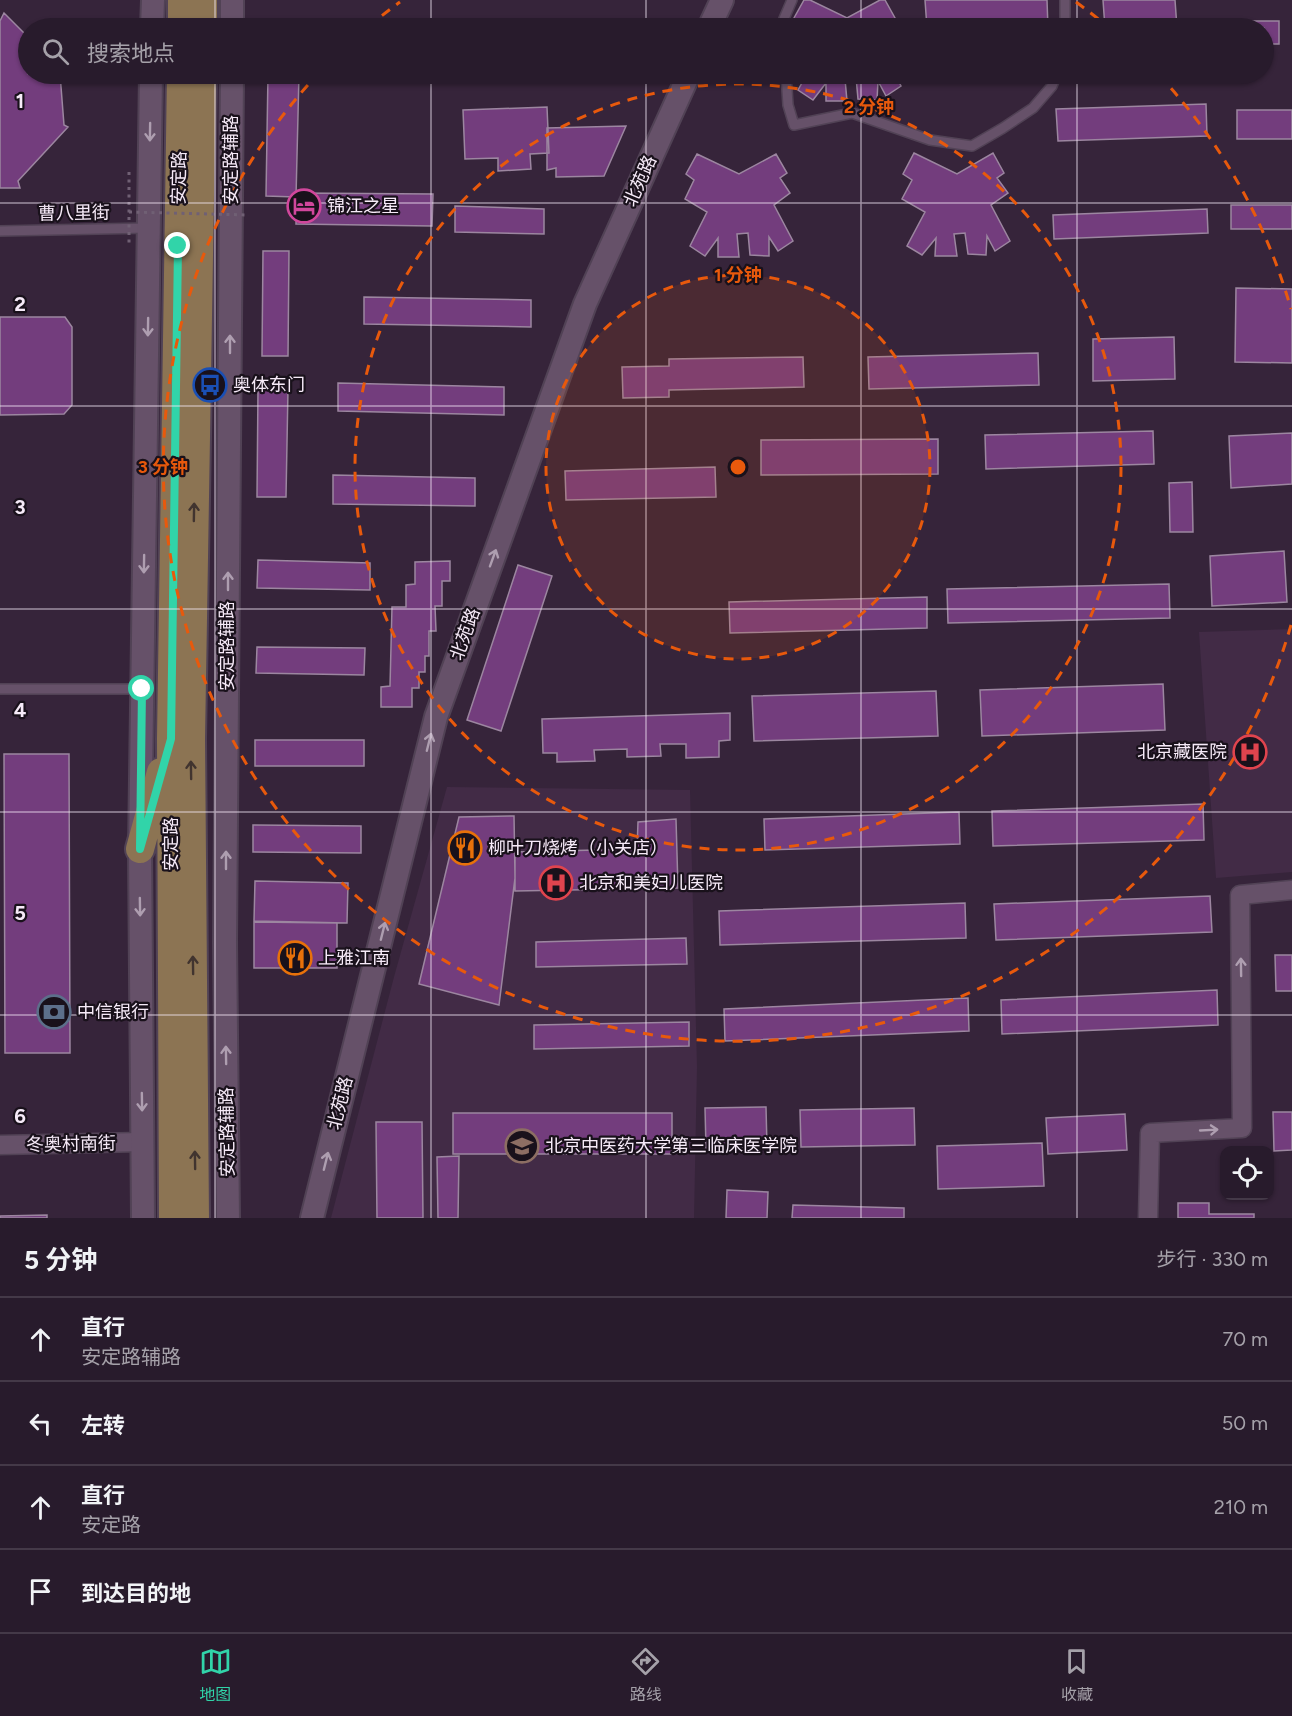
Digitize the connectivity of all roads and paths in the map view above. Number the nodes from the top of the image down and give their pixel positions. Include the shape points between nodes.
1 (153, 0) edge
2 (182, 0) edge
3 (203, 0) edge
4 (232, 0) edge
5 (722, 0) edge
6 (792, 0) edge
7 (1065, 0) edge
8 (152, 18) edge
9 (182, 18) edge
10 (203, 18) edge
11 (232, 18) edge
12 (714, 18) edge
13 (784, 18) edge
14 (1065, 18) edge
15 (151, 84) edge
16 (181, 84) edge
17 (202, 84) edge
18 (232, 84) edge
19 (684, 84) edge
20 (787, 84) edge
21 (1053, 84) edge
22 (231, 140) junction
23 (129, 172) dead end
24 (200, 196) junction
25 (129, 212) junction
26 (249, 215) dead end
27 (149, 228) junction
28 (0, 231) edge
29 (129, 246) dead end
30 (0, 689) edge
31 (142, 689) junction
32 (171, 739) junction
33 (140, 849) junction
34 (1292, 890) edge
35 (142, 1142) junction
36 (0, 1145) edge
37 (143, 1218) edge
38 (173, 1218) edge
39 (195, 1218) edge
40 (228, 1218) edge
41 (312, 1218) edge
42 (1148, 1218) edge

1 - 8 street
2 - 9 main road
3 - 10 main road
4 - 11 street
5 - 12 street
6 - 13 lane
7 - 14 lane
15 -> 27 street
16 - 32 main road, 安定路
17 - 24 main road, 安定路
18 - 22 street, 安定路辅路
41 -> 19 street, 北苑路 via 436,717 585,304
20 - 21 lane via 794,125 852,113 930,140 972,146 1033,108
22 - 24 street, 安定路
40 -> 22 street, 安定路辅路 via 225,931
23 - 25 path, bridge
39 -> 24 main road, 安定路 via 190,739
25 - 26 path, bridge
25 - 29 path, bridge
27 - 28 lane, 曹八里街
27 -> 31 street
30 - 31 lane
31 - 33 street
32 - 33 main road
32 - 38 main road, 安定路
33 -> 35 street, 安定路
42 -> 34 street via 1150,1132 1242,1128 1240,895
35 - 36 street, 冬奥村南街
35 - 37 street, 安定路

